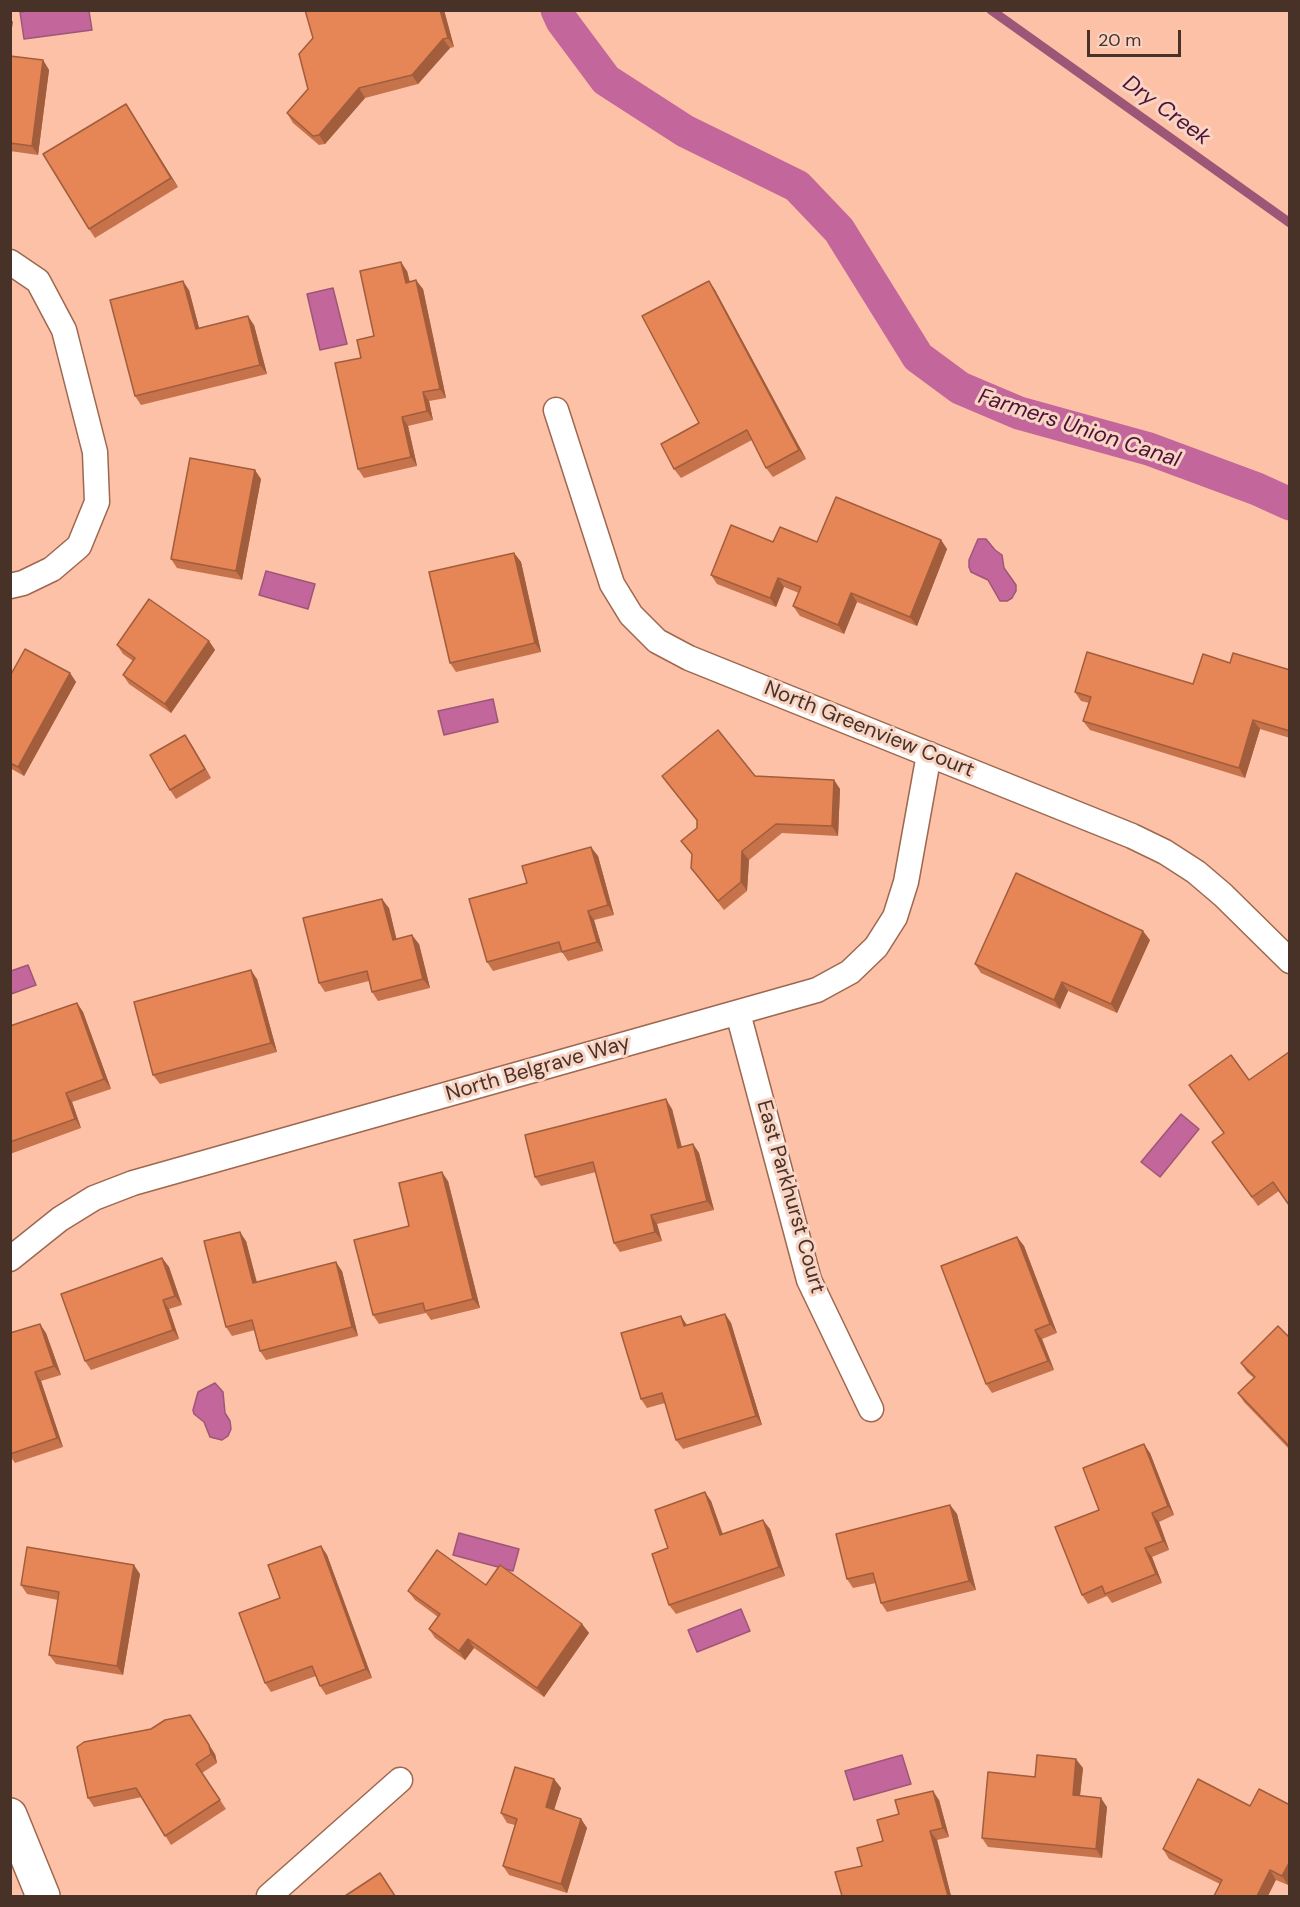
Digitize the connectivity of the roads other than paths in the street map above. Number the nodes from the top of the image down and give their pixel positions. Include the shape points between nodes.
1 (10, 262) edge
2 (556, 410) dead end
3 (10, 586) edge
4 (928, 754) junction
5 (1290, 961) edge
6 (738, 1013) junction
7 (10, 1259) edge
8 (871, 1409) dead end
9 (400, 1780) dead end
10 (10, 1815) edge
11 (43, 1896) edge
12 (269, 1896) edge

1 - 3 street via 38,281 64,330 95,452 97,502 79,546 52,569
2 - 4 street, North Greenview Court via 612,584 631,615 657,640 689,658
4 - 5 street, North Greenview Court via 1165,852 1196,872
4 - 6 street, North Belgrave Way via 906,882 894,916 876,947 850,972 817,990
6 - 7 street, North Belgrave Way via 133,1183 94,1198 68,1214
6 - 8 street, East Parkhurst Court via 809,1280
9 - 12 street
10 - 11 street

